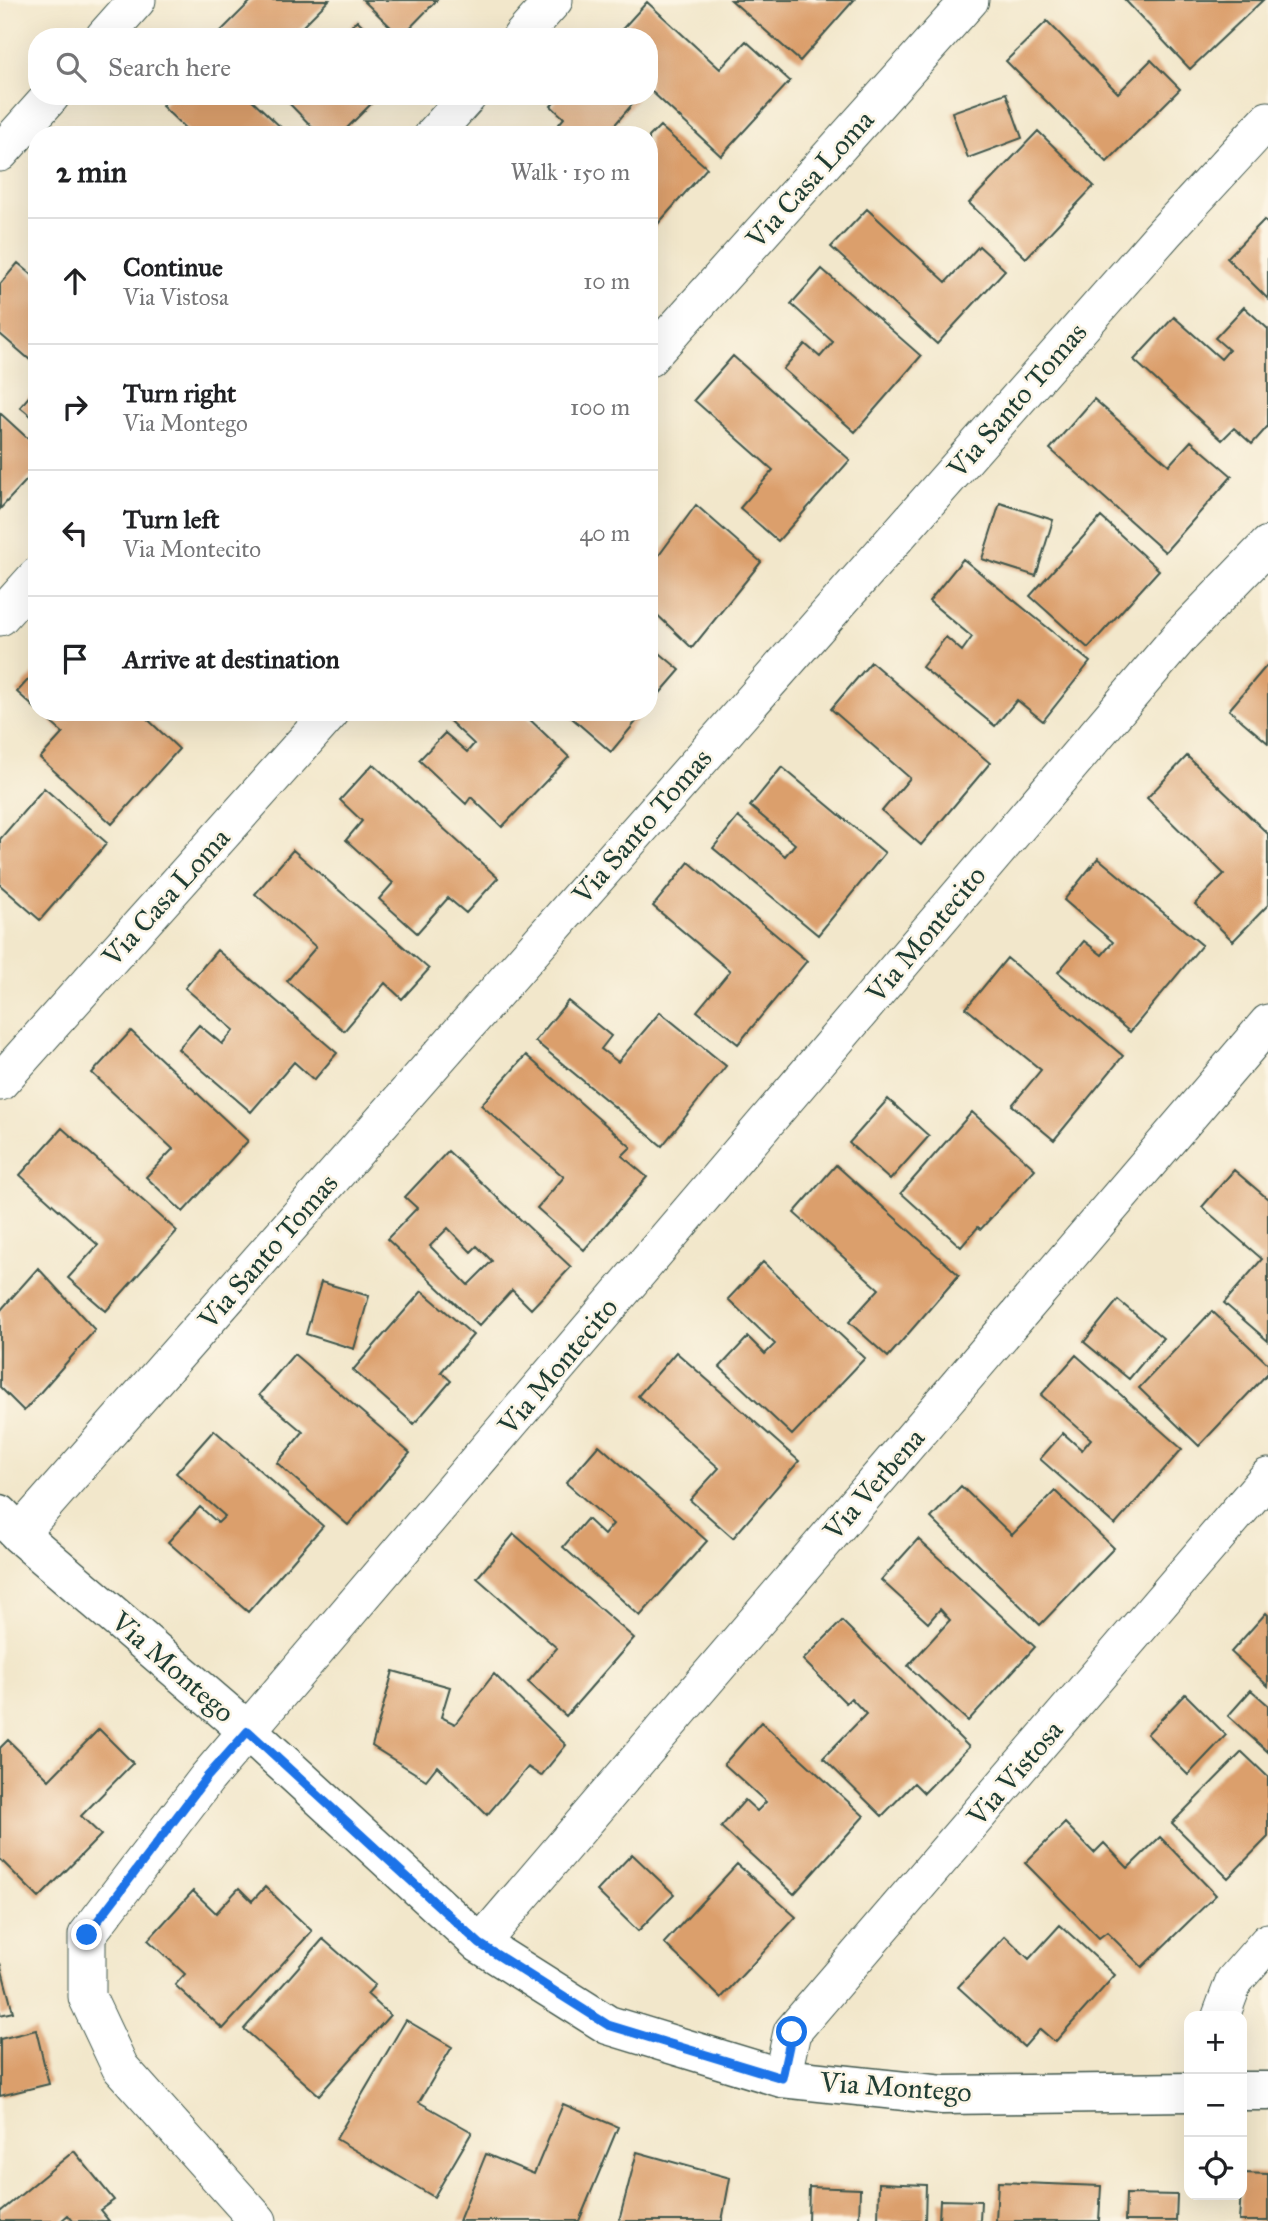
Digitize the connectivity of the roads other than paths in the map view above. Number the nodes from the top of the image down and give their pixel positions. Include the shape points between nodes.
1 (137, 0) edge
2 (554, 0) edge
3 (970, 0) edge
4 (112, 28) edge
5 (529, 28) edge
6 (43, 105) edge
7 (460, 105) edge
8 (1268, 120) edge
9 (441, 126) edge
10 (0, 153) edge
11 (658, 348) edge
12 (1268, 545) edge
13 (28, 586) edge
14 (0, 617) edge
15 (323, 721) edge
16 (1268, 1023) edge
17 (0, 1082) edge
18 (1268, 1477) edge
19 (10, 1524) edge
20 (248, 1731) junction
21 (1268, 1942) edge
22 (480, 1944) junction
23 (1223, 2011) edge
24 (782, 2078) junction
25 (1247, 2091) edge
26 (1268, 2091) edge
27 (1184, 2092) edge
28 (258, 2221) edge

1 - 4 street
2 - 5 street
3 - 11 street, Via Casa Loma
6 - 10 street
7 - 9 street
8 - 19 street, Via Santo Tomas
12 - 20 street, Via Montecito via 1182,634
13 - 14 street
15 - 17 street, Via Casa Loma
16 - 22 street, Via Verbena
18 - 24 street, Via Vistosa via 792,2032
19 - 20 street, Via Montego
20 - 22 street, Via Montego
20 - 28 street, Via Montecito via 207,1777 87,1935 87,1997 120,2067
21 - 23 street via 1234,1981
22 - 24 street, Via Montego via 608,2025
24 - 27 street, Via Montego via 943,2095
25 - 26 street

